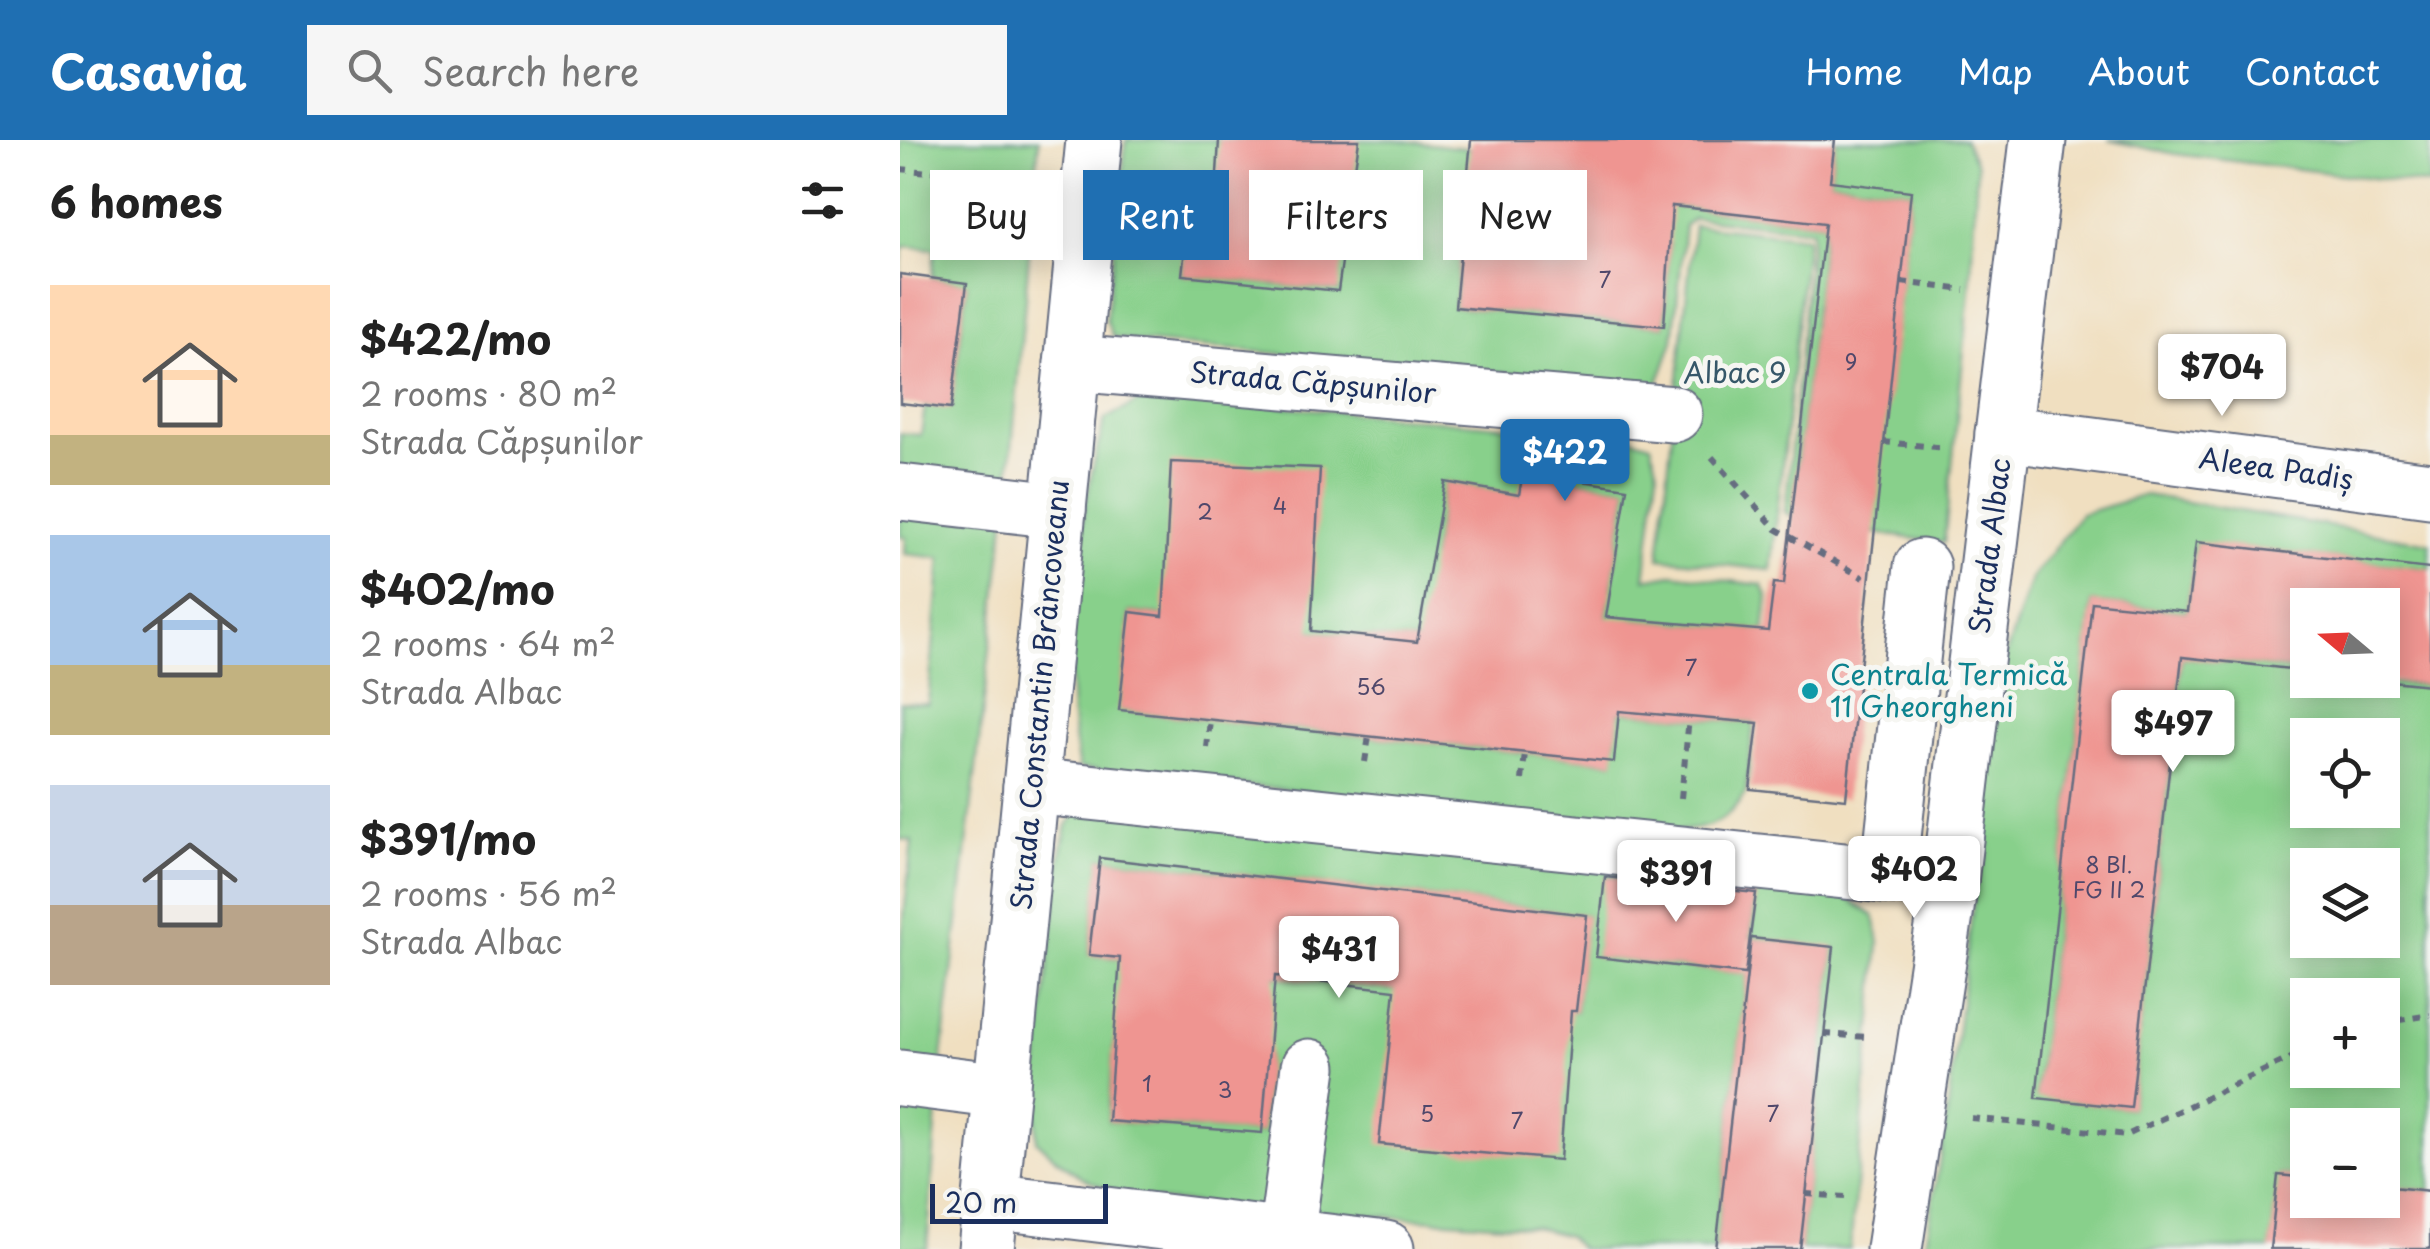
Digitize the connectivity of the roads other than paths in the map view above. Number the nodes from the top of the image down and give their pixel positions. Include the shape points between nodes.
1 (2038, 140) edge
2 (1091, 165) edge
3 (1072, 363) junction
4 (1674, 414) road end
5 (2004, 433) junction
6 (2430, 490) edge
7 (900, 492) edge
8 (1058, 510) junction
9 (1920, 588) road end
10 (1031, 786) junction
11 (1889, 875) junction
12 (1950, 882) junction
13 (1309, 1067) dead end
14 (900, 1078) edge
15 (1002, 1091) junction
16 (988, 1225) edge
17 (1286, 1237) junction
18 (1386, 1249) edge
19 (1894, 1249) edge

1 - 5 street, Strada Albac
2 - 3 street, Strada Constantin Brâncoveanu
3 - 4 street, Strada Căpșunilor
3 - 8 street, Strada Constantin Brâncoveanu
5 - 6 street, Aleea Padiș
5 - 12 street, Strada Albac
7 - 8 street
8 - 10 street, Strada Constantin Brâncoveanu
9 - 11 street
10 - 11 street
10 - 15 street, Strada Constantin Brâncoveanu
11 - 12 street
12 - 19 street, Strada Albac
13 - 17 street
14 - 15 street
15 - 16 street, Strada Constantin Brâncoveanu
16 - 17 street
17 - 18 street

